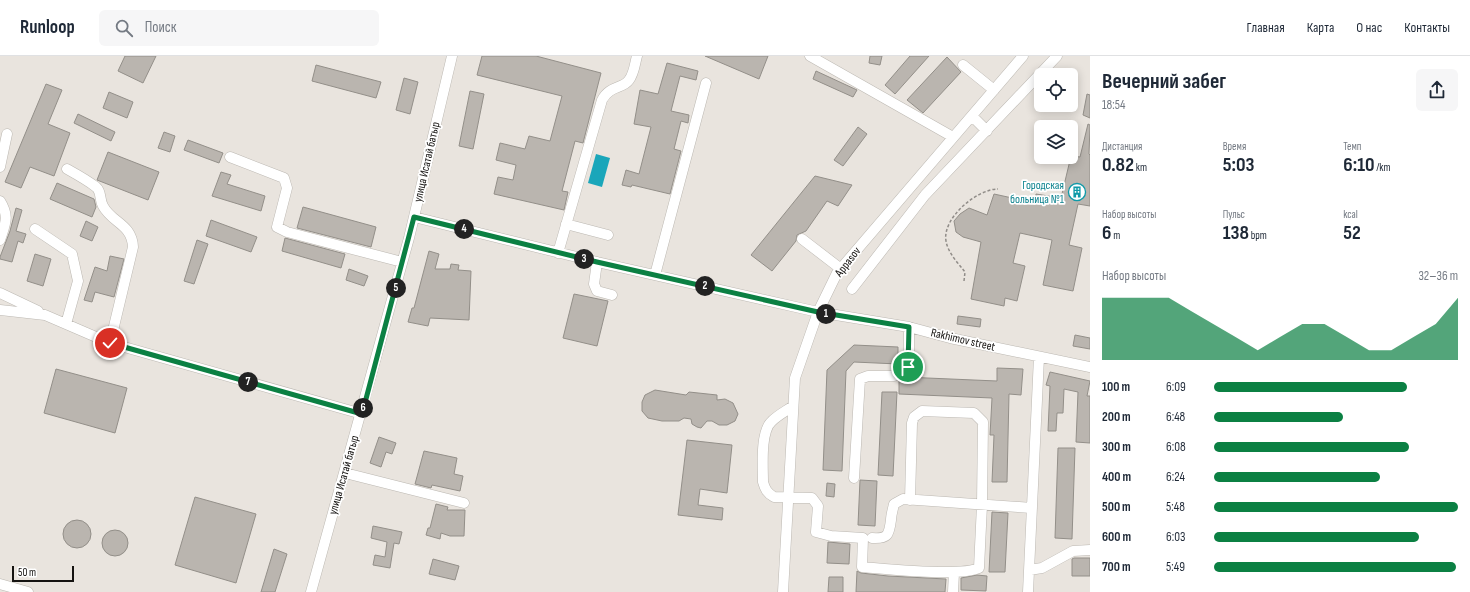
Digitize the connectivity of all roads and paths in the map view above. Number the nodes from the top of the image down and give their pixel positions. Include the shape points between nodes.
1 (452, 56) edge
2 (637, 56) edge
3 (810, 56) edge
4 (1023, 56) edge
5 (1057, 56) edge
6 (963, 65) dead end
7 (706, 83) dead end
8 (994, 90) junction
9 (972, 116) junction
10 (987, 131) junction
11 (7, 134) dead end
12 (953, 138) junction
13 (230, 157) dead end
14 (0, 167) edge
15 (67, 169) dead end
16 (998, 189) dead end
17 (902, 197) junction
18 (0, 202) edge
19 (918, 204) junction
20 (414, 217) junction
21 (566, 224) junction
22 (35, 229) dead end
23 (608, 234) dead end
24 (0, 240) edge
25 (802, 240) dead end
26 (558, 253) junction
27 (402, 262) junction
28 (597, 262) junction
29 (841, 269) junction
30 (655, 275) junction
31 (964, 281) dead end
32 (852, 289) dead end
33 (0, 293) edge
34 (612, 295) dead end
35 (0, 310) edge
36 (818, 312) junction
37 (45, 315) junction
38 (66, 324) junction
39 (909, 327) junction
40 (110, 343) junction
41 (1039, 357) junction
42 (1090, 367) edge
43 (793, 406) junction
44 (362, 414) junction
45 (345, 473) junction
46 (854, 478) dead end
47 (788, 496) junction
48 (910, 500) junction
49 (464, 503) dead end
50 (982, 505) junction
51 (1032, 508) junction
52 (872, 538) dead end
53 (1090, 544) edge
54 (1090, 550) edge
55 (1029, 570) junction
56 (954, 572) junction
57 (0, 584) edge
58 (28, 592) edge
59 (311, 592) edge
60 (783, 592) edge
61 (953, 592) edge
62 (1028, 592) edge

1 - 20 street, улица Исатай батыр
2 - 21 street via 628,82 608,91 602,100
3 - 12 street
4 - 8 street, Appasov
5 - 10 street
6 - 8 street
7 - 30 street
8 - 9 street, Appasov
9 - 10 street
9 - 12 street, Appasov
10 - 19 street
11 - 14 street
12 - 17 street, Appasov
13 - 27 street via 284,178 287,188 277,227 286,232
15 - 40 street via 96,187 100,192 103,207 133,238
16 - 31 path via 991,189 968,202 955,213 946,228 946,241 951,254 966,272
17 - 19 street
17 - 29 street, Appasov
18 - 24 street via 6,218
19 - 32 street
20 - 26 street, Rakhimov street
20 - 27 street, улица Исатай батыр
21 - 23 street
21 - 26 street
22 - 38 street via 72,254 78,281
25 - 29 street
26 - 28 street, Rakhimov street
27 - 44 street, улица Исатай батыр
28 - 30 street, Rakhimov street
28 - 34 street via 594,284 597,291
29 - 36 street, Appasov
30 - 36 street, Rakhimov street
33 - 37 street
35 - 37 street
36 - 39 street, Rakhimov street
36 - 43 street, Appasov via 795,378
37 - 38 street
38 - 40 street
39 - 41 street, Rakhimov street
39 - 46 street via 908,367 894,376 868,376 860,379
40 - 44 street
41 - 42 street, Rakhimov street
41 - 51 street
43 - 47 street, Appasov
43 - 47 street via 772,421 765,436 765,489 774,497
44 - 45 street, улица Исатай батыр
45 - 49 street
45 - 59 street, улица Исатай батыр
47 - 56 street via 812,498 818,506 816,532 831,536 863,538 862,567
47 - 60 street, Appasov
48 - 50 street
48 - 50 street via 914,417 922,410 974,413 983,422
48 - 52 street via 902,499 894,504 891,530 881,539
50 - 51 street
50 - 56 street via 978,568 973,571
51 - 55 street
53 - 54 street
54 - 55 street via 1073,551 1042,568
55 - 62 street
56 - 61 street
57 - 58 street

